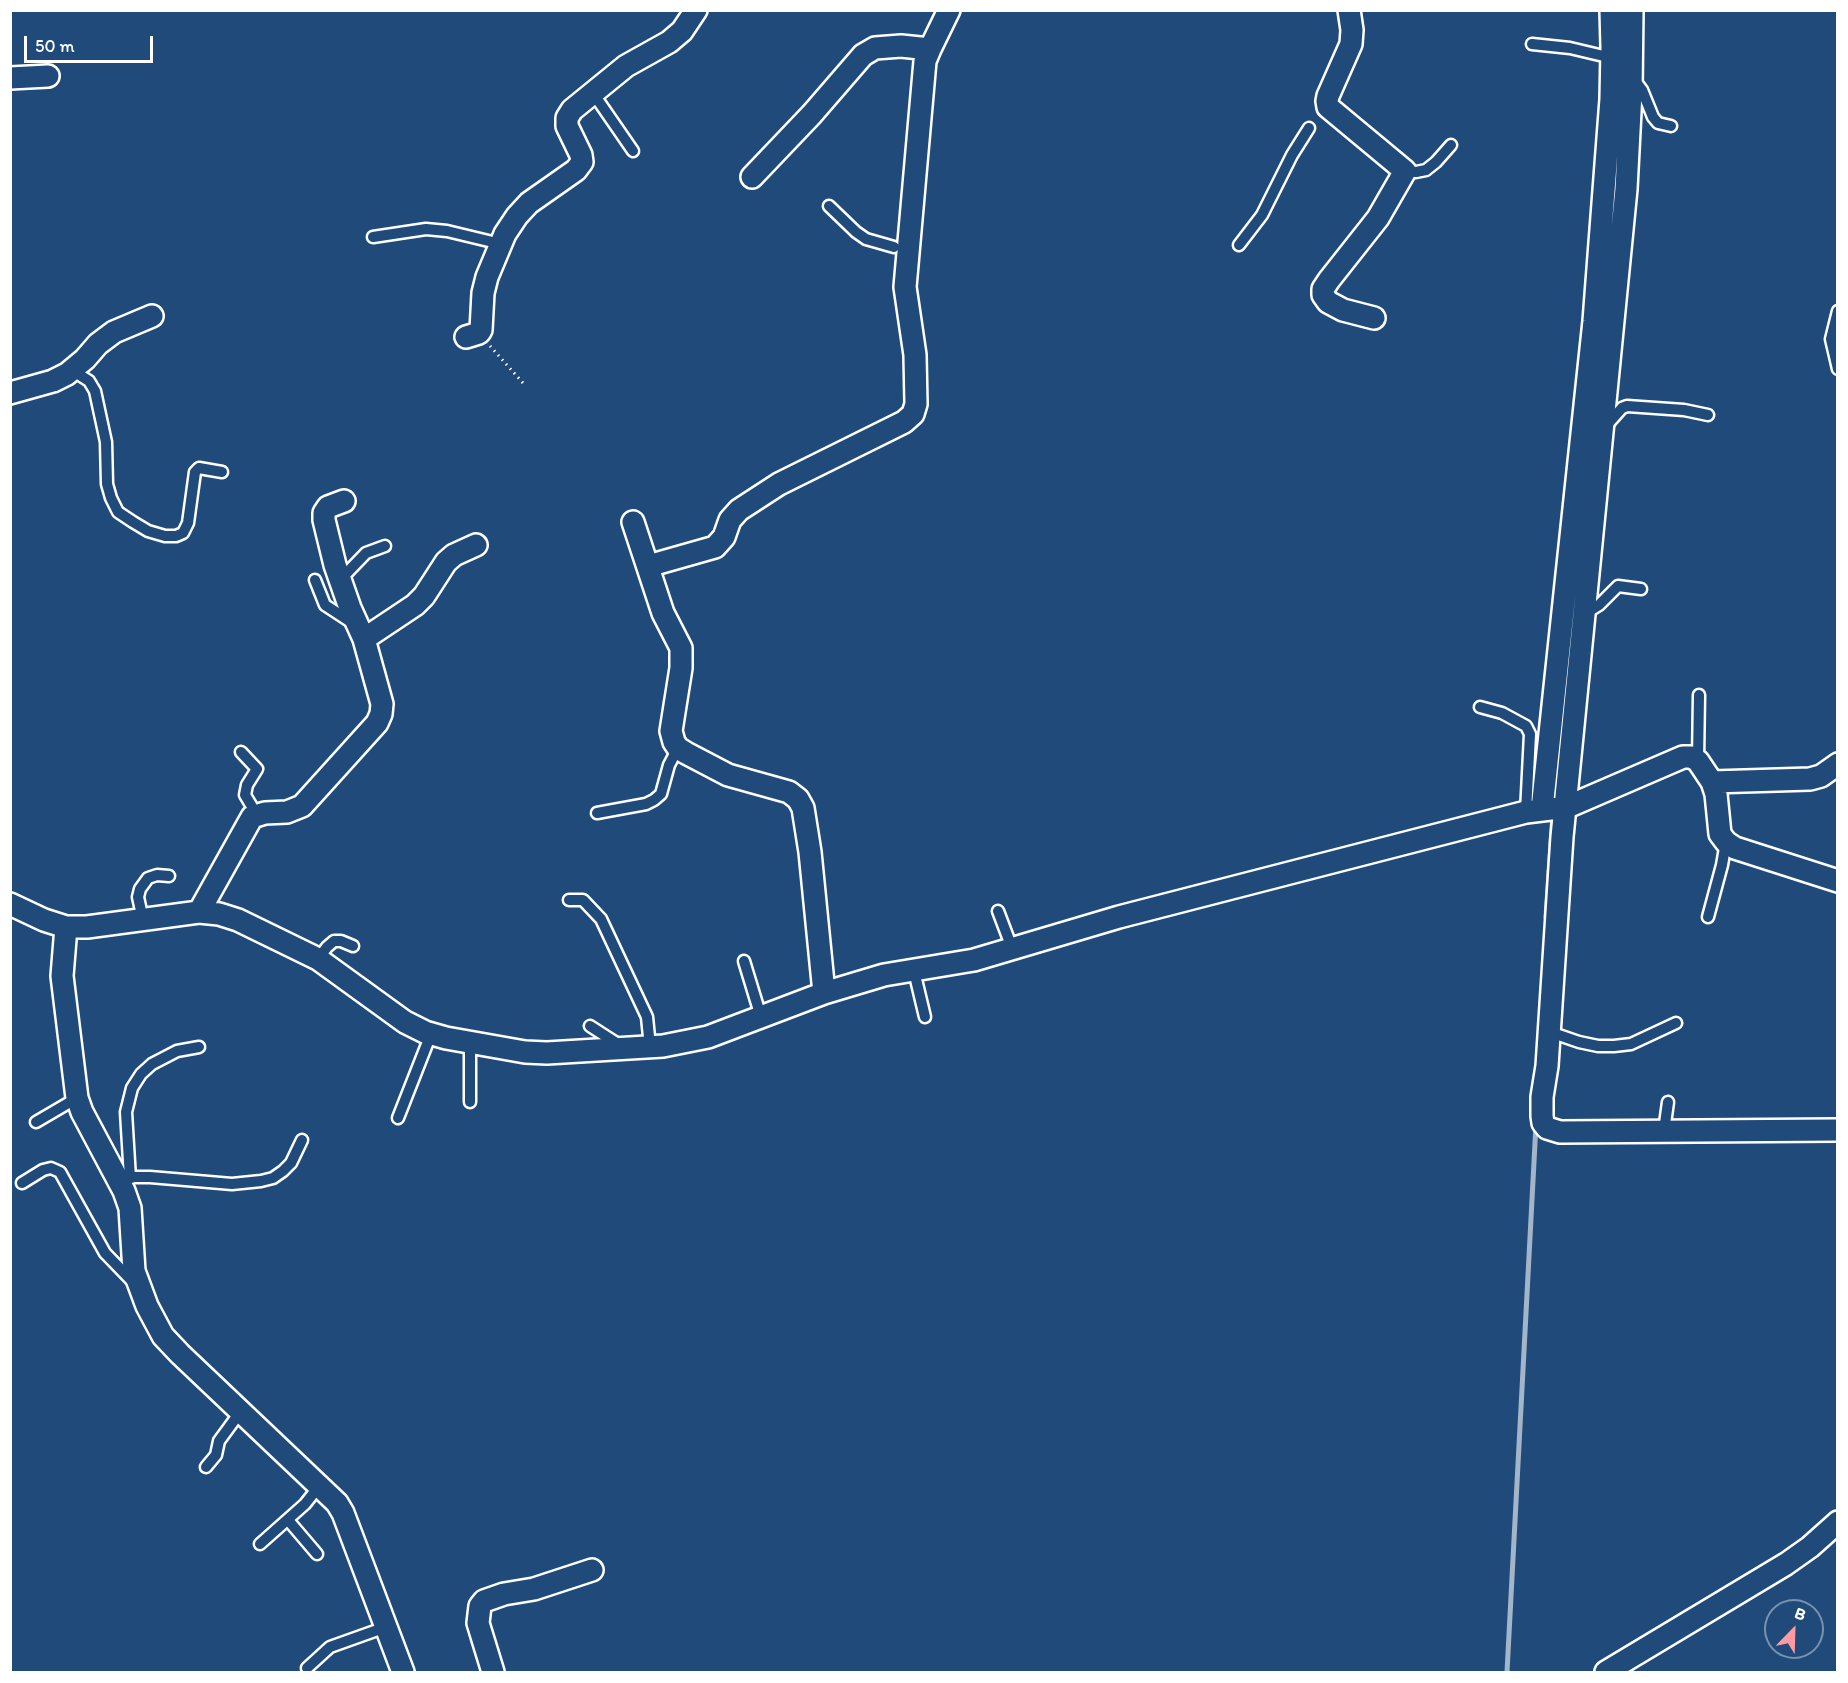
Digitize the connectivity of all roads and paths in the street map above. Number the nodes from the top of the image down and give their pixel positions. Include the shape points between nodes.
1 (696, 10) edge
2 (949, 10) edge
3 (1348, 10) edge
4 (1611, 10) edge
5 (1632, 10) edge
6 (1532, 44) dead end
7 (930, 49) junction
8 (1612, 58) junction
9 (48, 76) dead end
10 (1631, 76) junction
11 (10, 78) edge
12 (592, 93) junction
13 (1671, 126) dead end
14 (1309, 128) dead end
15 (1450, 145) dead end
16 (633, 151) dead end
17 (1406, 171) junction
18 (752, 177) dead end
19 (829, 206) dead end
20 (373, 237) dead end
21 (501, 244) junction
22 (1239, 244) dead end
23 (901, 249) junction
24 (1838, 311) edge
25 (153, 316) dead end
26 (1374, 318) dead end
27 (473, 335) joint
28 (1838, 369) edge
29 (72, 370) junction
30 (523, 383) dead end
31 (10, 393) edge
32 (1708, 415) dead end
33 (1602, 431) junction
34 (222, 472) dead end
35 (344, 501) dead end
36 (633, 522) dead end
37 (476, 545) dead end
38 (385, 546) dead end
39 (648, 566) junction
40 (340, 579) junction
41 (315, 580) dead end
42 (1641, 589) dead end
43 (1583, 615) junction
44 (362, 633) junction
45 (1699, 695) dead end
46 (1480, 706) dead end
47 (678, 748) junction
48 (242, 752) dead end
49 (1836, 760) edge
50 (1698, 761) junction
51 (1712, 782) junction
52 (1548, 809) junction
53 (597, 813) dead end
54 (257, 815) junction
55 (1726, 842) junction
56 (169, 876) dead end
57 (1838, 881) edge
58 (569, 900) dead end
59 (10, 904) edge
60 (998, 911) dead end
61 (199, 912) junction
62 (1708, 917) dead end
63 (143, 920) junction
64 (66, 927) junction
65 (353, 946) dead end
66 (1012, 948) junction
67 (318, 960) junction
68 (744, 961) dead end
69 (914, 970) junction
70 (824, 993) junction
71 (761, 1017) junction
72 (925, 1017) dead end
73 (1676, 1023) dead end
74 (590, 1026) dead end
75 (1550, 1032) junction
76 (430, 1034) junction
77 (470, 1042) junction
78 (199, 1047) dead end
79 (650, 1047) junction
80 (624, 1048) junction
81 (77, 1098) junction
82 (470, 1102) dead end
83 (1668, 1102) dead end
84 (398, 1118) dead end
85 (36, 1122) dead end
86 (1838, 1130) edge
87 (1664, 1131) junction
88 (302, 1140) dead end
89 (124, 1180) junction
90 (22, 1183) dead end
91 (141, 1289) junction
92 (241, 1411) junction
93 (206, 1467) dead end
94 (320, 1485) junction
95 (288, 1520) junction
96 (1838, 1522) edge
97 (260, 1544) dead end
98 (317, 1554) dead end
99 (591, 1570) dead end
100 (386, 1627) junction
101 (307, 1668) dead end
102 (403, 1672) edge
103 (493, 1672) edge
104 (1606, 1672) edge

1 - 12 street via 669,42 626,66
2 - 7 street
3 - 17 street via 1351,44 1322,108 1328,107
4 - 8 street
5 - 10 street
6 - 8 lane
7 - 18 street via 875,48 863,55
7 - 23 street
8 - 52 street via 1594,321
9 - 11 street
10 - 13 lane via 1642,90 1653,117 1658,123
10 - 33 street via 1626,189
12 - 16 lane
12 - 21 street via 567,118 582,162 529,202
14 - 22 lane via 1262,215
15 - 17 lane via 1426,170
17 - 26 street via 1378,218 1323,289 1328,303
19 - 23 lane via 866,239
20 - 21 lane via 426,229
21 - 27 street via 483,293 482,327
23 - 39 street via 915,355 913,414 779,484 739,510 715,547
24 - 28 lane via 1831,339
25 - 29 street via 114,332
27 - 30 path
29 - 31 street via 53,381
29 - 34 lane via 89,381 95,391 105,442 107,484 118,512 148,531 176,536 183,533 188,523 195,472 199,468
32 - 33 lane via 1628,406
33 - 43 street
35 - 40 street via 328,507 324,513
36 - 39 street
37 - 44 street via 446,562 415,605
38 - 40 lane via 366,553
39 - 47 street via 663,613 681,648 671,731
40 - 44 street
41 - 44 lane via 325,605
42 - 43 lane via 1618,586
43 - 52 street
44 - 54 street via 382,704 377,723 302,806
45 - 50 lane
46 - 52 lane via 1526,726
47 - 53 lane via 661,794 654,800
47 - 70 street via 728,775 789,792 804,808
48 - 54 lane via 257,769 245,795
49 - 51 street via 1821,776 1810,779
50 - 51 street
50 - 52 street via 1683,758
51 - 55 street via 1720,834
52 - 66 street via 1119,917
52 - 75 street via 1562,837
54 - 61 street
55 - 57 street
55 - 62 lane
56 - 63 lane via 148,878 140,889
58 - 79 lane via 583,900 601,919 647,1017
59 - 64 street
60 - 66 lane
61 - 63 street
61 - 67 street via 238,920
63 - 64 street
64 - 81 street via 62,976
65 - 67 lane via 334,941
66 - 69 street via 974,960
67 - 76 street via 405,1022
68 - 71 lane
69 - 70 street
69 - 72 lane
70 - 71 street
71 - 79 street via 708,1037
73 - 75 lane via 1631,1044 1614,1046 1579,1042
74 - 80 lane
75 - 87 street via 1542,1106 1547,1128 1560,1132
76 - 77 street
76 - 84 lane
77 - 80 street via 547,1053
77 - 82 lane
78 - 89 lane via 177,1051 152,1064 132,1088 126,1112
79 - 80 street
81 - 85 lane
81 - 89 street
83 - 87 lane
86 - 87 street
88 - 89 lane via 284,1171 261,1181 232,1184 150,1177
89 - 91 street via 130,1208 132,1262
90 - 91 lane via 44,1170 60,1172 105,1253
91 - 92 street via 163,1336
92 - 93 lane
92 - 94 street
94 - 95 lane
94 - 100 street via 343,1513
95 - 97 lane
95 - 98 lane
96 - 104 street via 1786,1564
99 - 103 street via 484,1601 478,1623
100 - 101 lane via 330,1647
100 - 102 street

